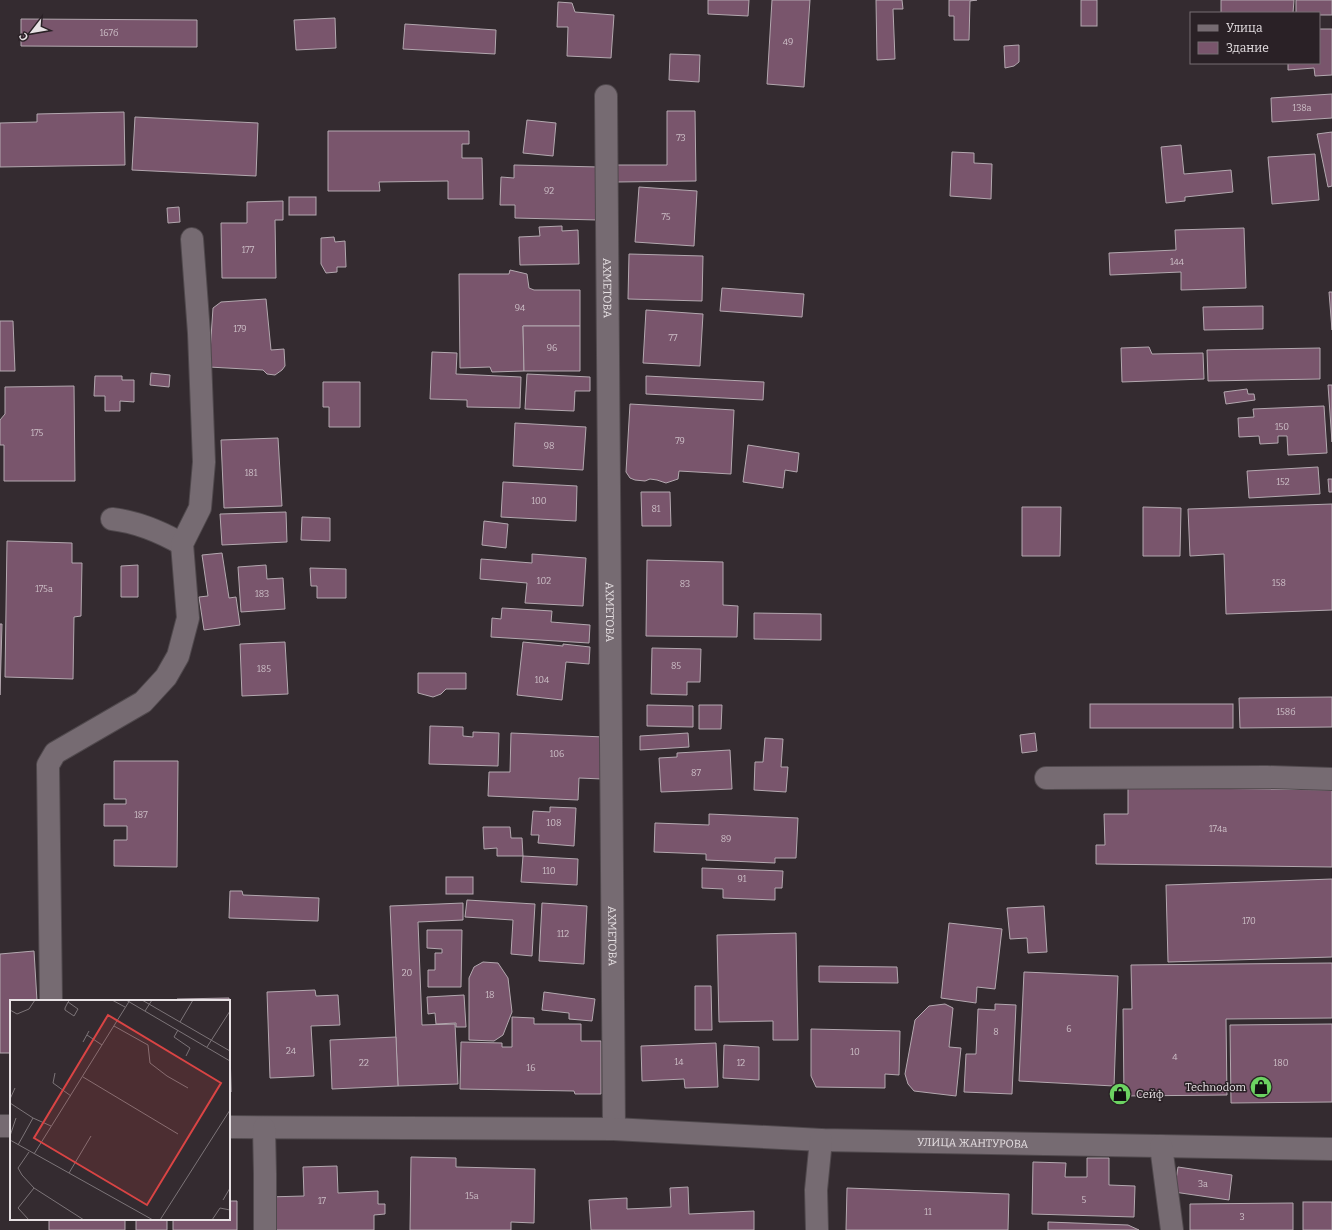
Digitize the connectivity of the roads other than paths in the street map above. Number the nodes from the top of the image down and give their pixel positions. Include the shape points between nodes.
1 (606, 96) dead end
2 (192, 239) dead end
3 (112, 519) dead end
4 (182, 544) junction
5 (1046, 778) dead end
6 (1332, 779) edge
7 (51, 1000) edge
8 (230, 1128) edge
9 (264, 1128) junction
10 (614, 1129) junction
11 (821, 1140) junction
12 (1161, 1146) junction
13 (1332, 1149) edge
14 (265, 1230) edge
15 (817, 1230) edge
16 (1172, 1230) edge

1 - 10 street, АХМЕТОВА
2 - 4 street via 204,462 200,508
3 - 4 street via 124,520 161,532
4 - 7 street via 188,618 178,656 166,677 143,702 55,753 48,765
5 - 6 street
8 - 9 street, УЛИЦА ЖАНТУРОВА
9 - 10 street, УЛИЦА ЖАНТУРОВА
9 - 14 street
10 - 11 street, УЛИЦА ЖАНТУРОВА
11 - 12 street, УЛИЦА ЖАНТУРОВА
11 - 15 street via 816,1190
12 - 13 street, УЛИЦА ЖАНТУРОВА
12 - 16 street

